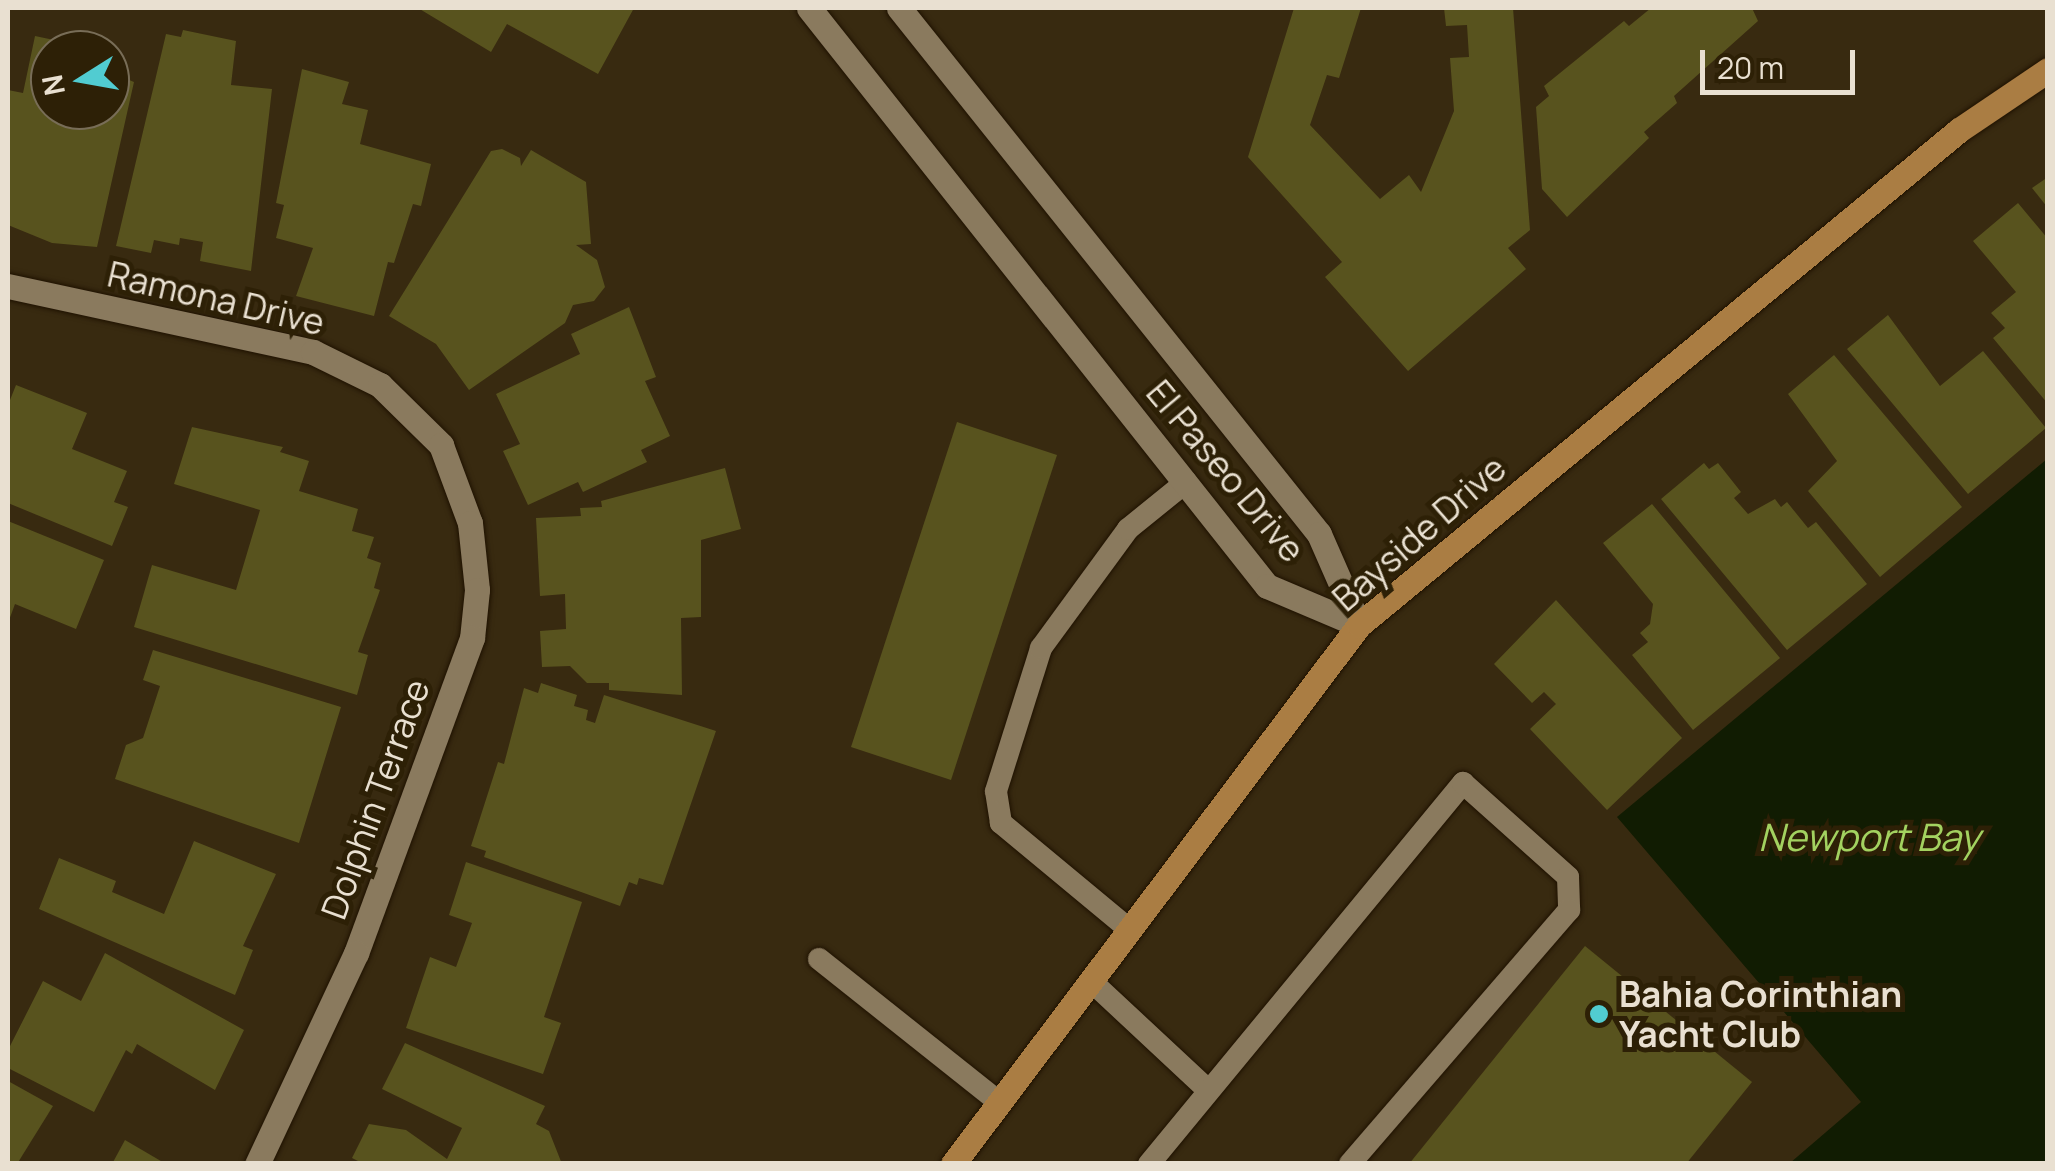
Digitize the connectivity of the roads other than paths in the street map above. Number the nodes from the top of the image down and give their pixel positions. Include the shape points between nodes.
1 (809, 8) edge
2 (900, 8) edge
3 (2048, 70) edge
4 (8, 286) edge
5 (440, 445) joint
6 (1186, 482) junction
7 (1359, 624) junction
8 (1130, 930) junction
9 (818, 960) dead end
10 (1091, 981) junction
11 (1208, 1090) junction
12 (1000, 1103) junction
13 (257, 1164) edge
14 (953, 1164) edge
15 (1149, 1164) edge
16 (1350, 1164) edge

1 - 6 street, El Paseo Drive
2 - 7 street, El Paseo Drive via 1318,534
3 - 7 main road, Bayside Drive via 1959,130
4 - 5 street, Ramona Drive via 313,352 380,385
5 - 13 street, Dolphin Terrace via 470,524 477,590 472,638 356,952
6 - 7 street, El Paseo Drive via 1267,586
6 - 8 lane via 1128,528 1040,648 996,791 1001,823
7 - 8 main road, Bayside Drive
8 - 10 main road, Bayside Drive
9 - 12 lane
10 - 11 lane
10 - 12 main road, Bayside Drive
11 - 15 lane
11 - 16 lane via 1463,783 1568,876 1569,910
12 - 14 main road, Bayside Drive

